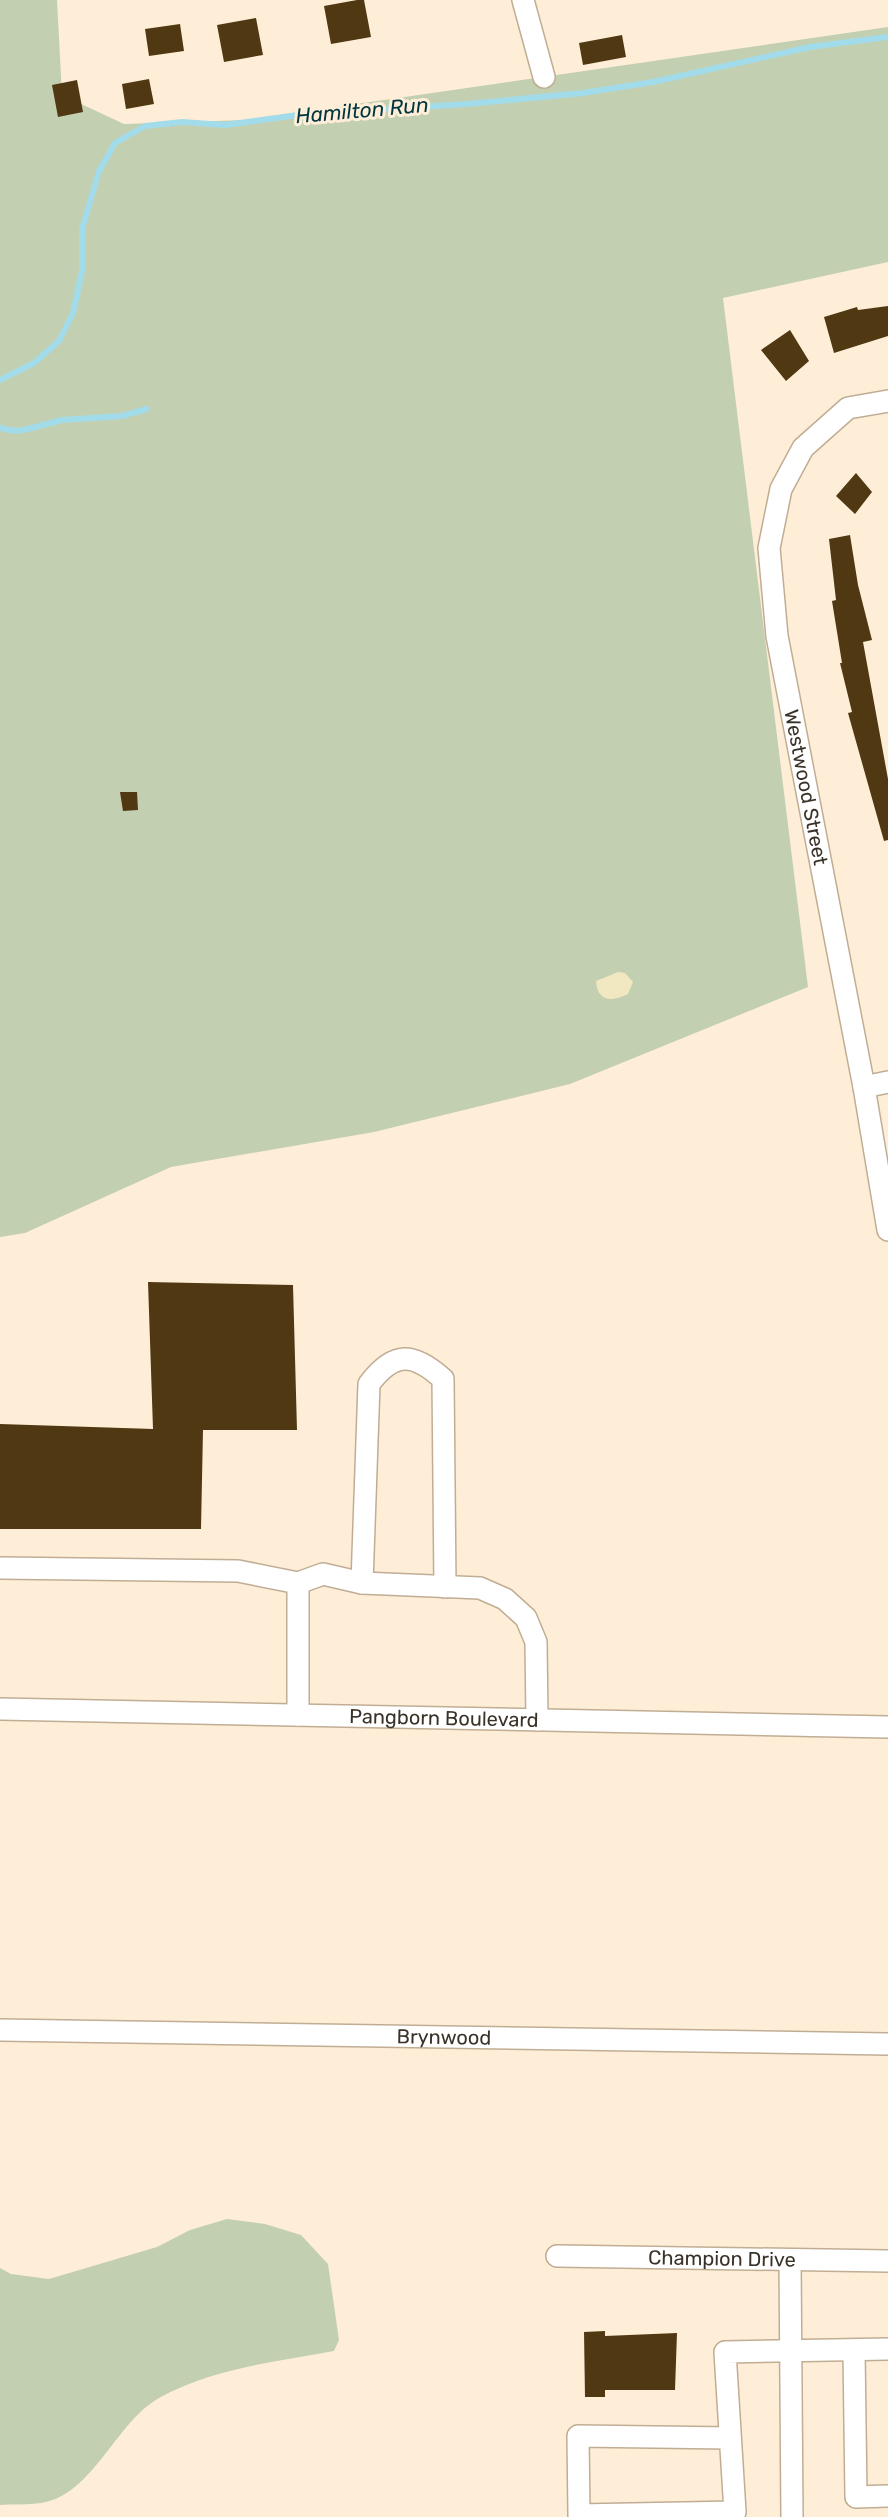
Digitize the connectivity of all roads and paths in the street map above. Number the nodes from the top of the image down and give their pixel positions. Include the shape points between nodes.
1 (522, 0) edge
2 (544, 77) dead end
3 (888, 401) edge
4 (888, 1082) edge
5 (864, 1087) junction
6 (888, 1230) edge
7 (0, 1568) edge
8 (362, 1582) junction
9 (298, 1583) junction
10 (446, 1587) junction
11 (0, 1709) edge
12 (298, 1715) junction
13 (537, 1720) junction
14 (888, 1727) edge
15 (0, 2030) edge
16 (888, 2044) edge
17 (557, 2256) dead end
18 (790, 2259) junction
19 (888, 2261) edge
20 (888, 2349) edge
21 (791, 2351) junction
22 (854, 2351) junction
23 (730, 2438) junction
24 (888, 2496) edge
25 (579, 2516) edge
26 (792, 2517) edge

1 - 2 street
3 - 5 street, Westwood Street via 848,408 803,448 782,489 769,548 777,636
4 - 5 street
5 - 6 street, Westwood Street
7 - 9 street via 238,1571
8 - 9 street via 323,1574
8 - 10 street
8 - 10 street via 369,1383 381,1367 397,1359 426,1364 442,1379
9 - 12 street
10 - 13 street via 480,1588 506,1599 526,1618 536,1642
11 - 12 street, Pangborn Boulevard
12 - 13 street, Pangborn Boulevard
13 - 14 street, Pangborn Boulevard
15 - 16 street, Brynwood
17 - 18 street, Champion Drive
18 - 19 street, Champion Drive
18 - 21 street
20 - 22 street
21 - 22 street
21 - 23 street via 725,2352
21 - 26 street
22 - 24 street via 856,2497
23 - 25 street via 735,2512
23 - 25 street via 578,2436

